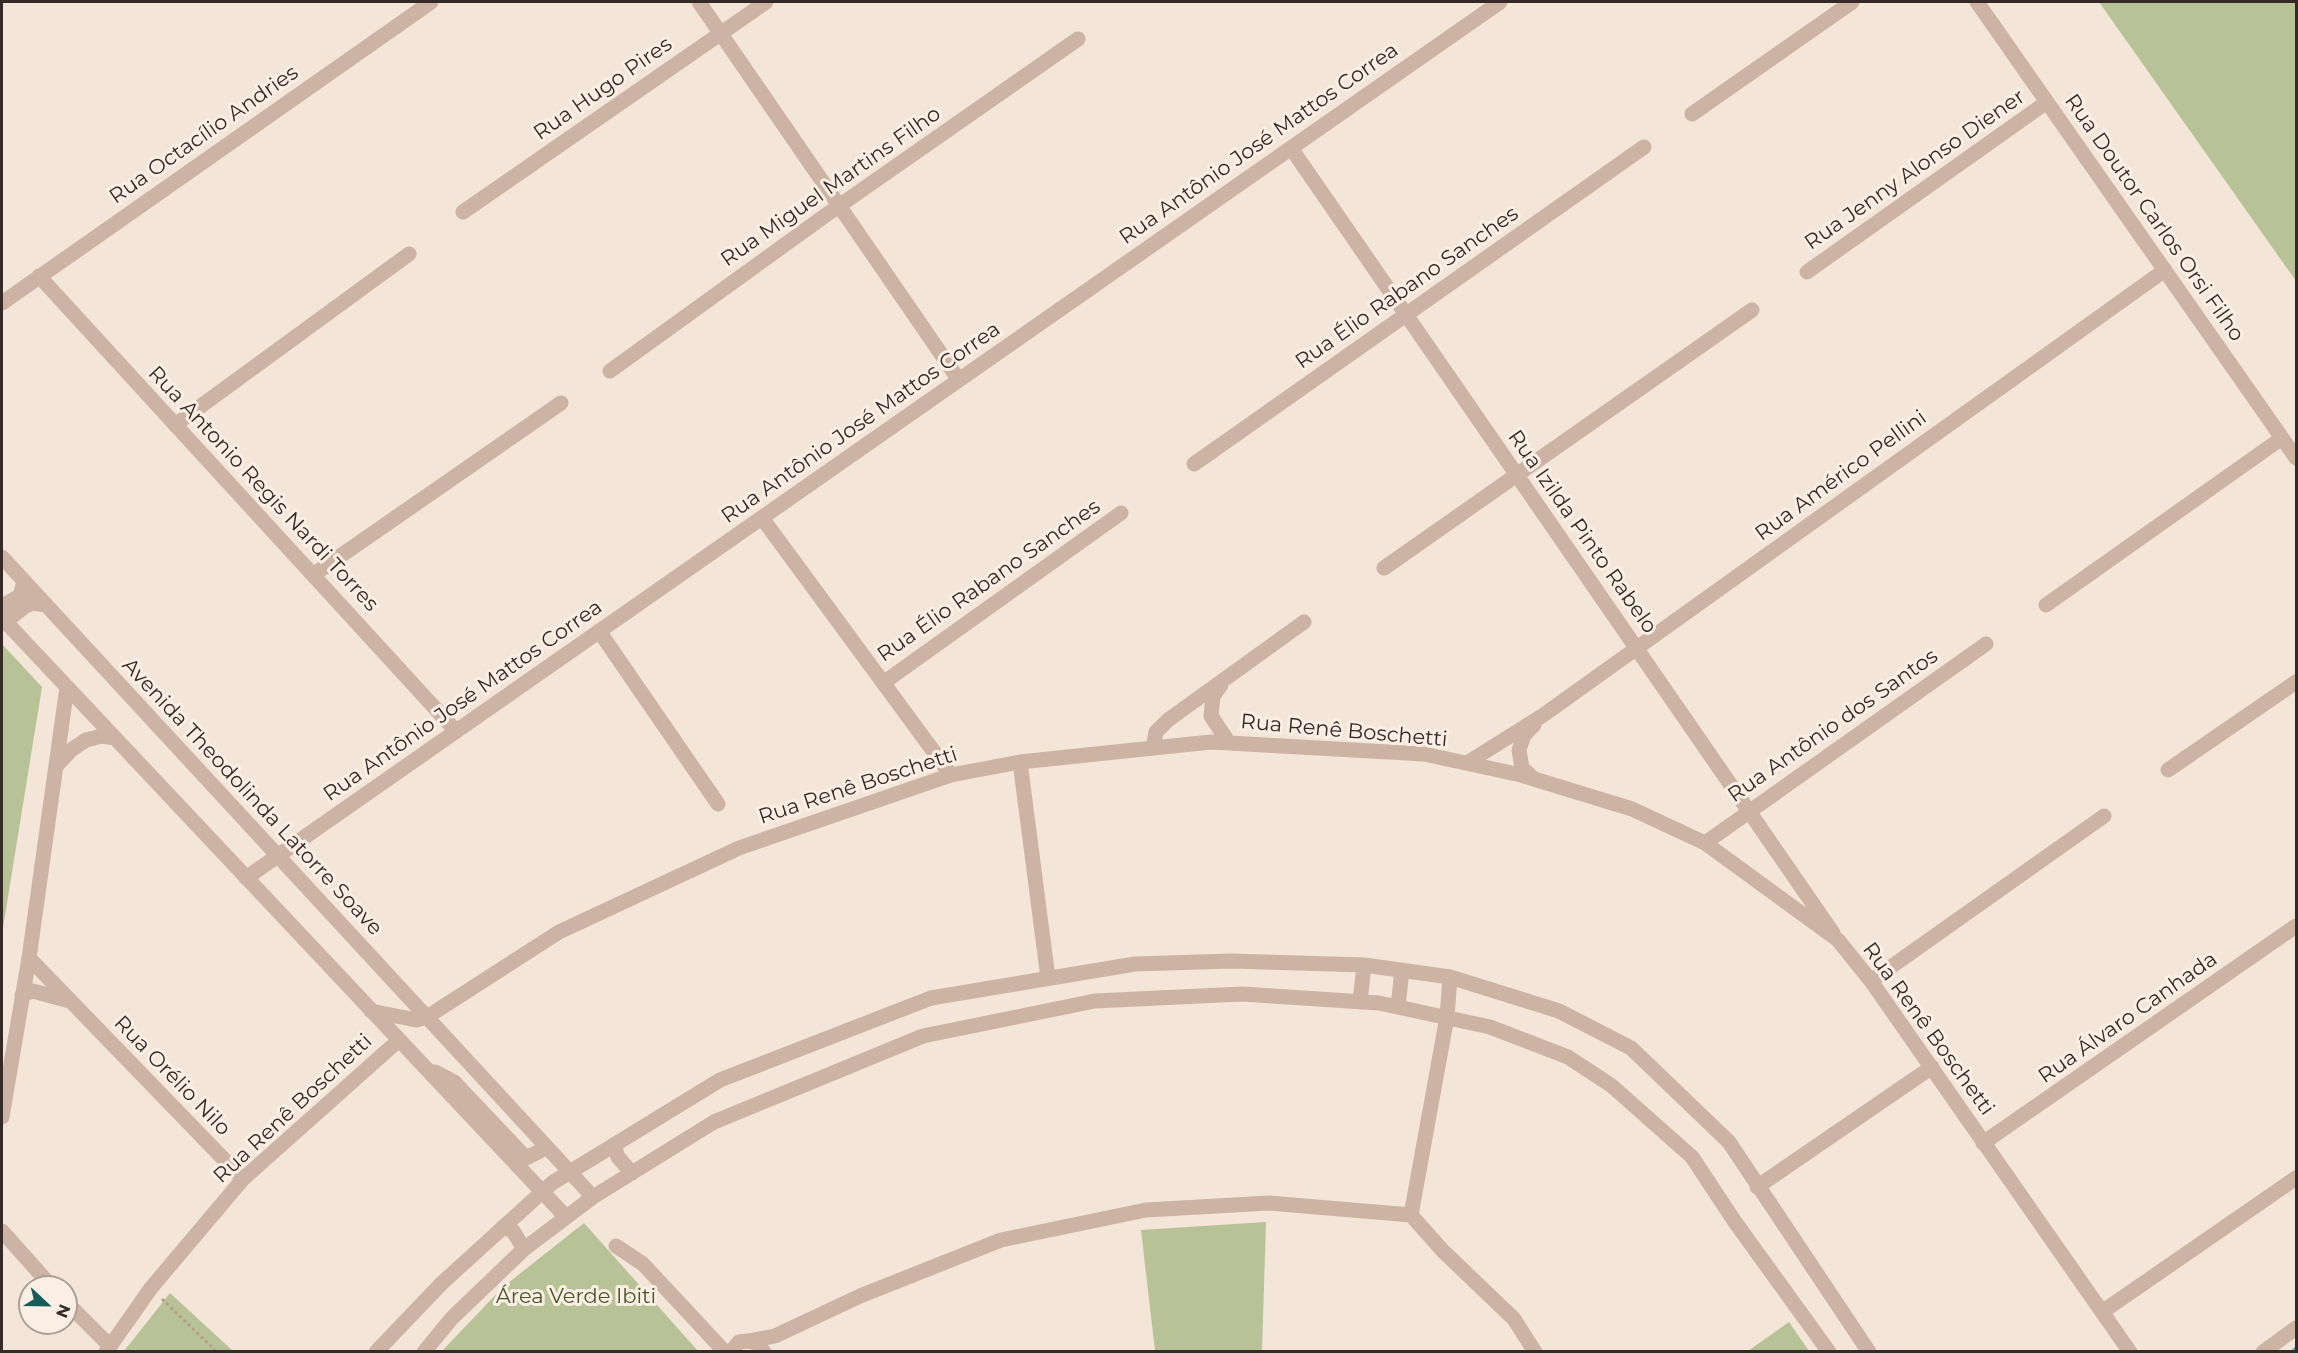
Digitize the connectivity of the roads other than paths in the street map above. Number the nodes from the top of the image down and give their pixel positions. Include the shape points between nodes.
1 (430, 2) edge
2 (699, 2) edge
3 (766, 2) edge
4 (1851, 2) edge
5 (1977, 2) edge
6 (1492, 4) edge
7 (721, 33) junction
8 (1078, 39) dead end
9 (2047, 102) junction
10 (1692, 114) dead end
11 (1644, 147) dead end
12 (1291, 148) junction
13 (839, 206) junction
14 (463, 212) dead end
15 (409, 254) dead end
16 (2165, 270) junction
17 (1807, 272) dead end
18 (39, 276) junction
19 (2, 303) edge
20 (1752, 310) dead end
21 (1406, 314) junction
22 (610, 371) dead end
23 (959, 380) junction
24 (561, 403) dead end
25 (175, 424) junction
26 (2282, 438) junction
27 (2296, 458) edge
28 (1194, 464) dead end
29 (1516, 475) junction
30 (1121, 513) dead end
31 (762, 518) junction
32 (2, 557) edge
33 (1384, 568) dead end
34 (313, 574) junction
35 (24, 581) junction
36 (46, 605) junction
37 (2046, 605) dead end
38 (2, 606) edge
39 (5, 622) edge
40 (1304, 622) dead end
41 (599, 631) junction
42 (1986, 644) dead end
43 (1637, 649) junction
44 (1226, 678) junction
45 (2296, 682) edge
46 (883, 683) junction
47 (67, 687) junction
48 (1542, 716) junction
49 (455, 730) junction
50 (115, 738) junction
51 (1229, 743) junction
52 (1153, 748) junction
53 (1020, 762) junction
54 (1467, 763) junction
55 (56, 766) junction
56 (2168, 770) dead end
57 (951, 775) junction
58 (1533, 778) junction
59 (718, 804) dead end
60 (1750, 811) junction
61 (2104, 816) dead end
62 (1704, 843) junction
63 (278, 856) junction
64 (246, 878) junction
65 (2296, 926) edge
66 (1838, 940) junction
67 (29, 958) junction
68 (1364, 965) junction
69 (1402, 970) junction
70 (1450, 977) junction
71 (1048, 978) junction
72 (1871, 981) junction
73 (22, 995) junction
74 (71, 1002) junction
75 (1360, 1002) junction
76 (1398, 1007) junction
77 (371, 1011) junction
78 (427, 1017) junction
79 (1447, 1017) junction
80 (399, 1040) junction
81 (422, 1065) junction
82 (1932, 1067) junction
83 (2, 1117) edge
84 (1983, 1143) junction
85 (544, 1144) junction
86 (614, 1145) junction
87 (569, 1172) junction
88 (632, 1173) junction
89 (2296, 1178) edge
90 (243, 1179) junction
91 (1757, 1187) junction
92 (541, 1191) junction
93 (593, 1197) junction
94 (1411, 1215) junction
95 (566, 1217) junction
96 (503, 1227) junction
97 (2, 1231) edge
98 (8, 1244) edge
99 (616, 1246) dead end
100 (524, 1249) junction
101 (40, 1275) edge
102 (2102, 1312) junction
103 (78, 1315) edge
104 (2296, 1328) edge
105 (710, 1333) junction
106 (775, 1336) junction
107 (740, 1345) edge
108 (108, 1349) edge
109 (376, 1352) edge
110 (424, 1352) edge
111 (725, 1352) edge
112 (764, 1352) edge
113 (769, 1352) edge
114 (1534, 1352) edge
115 (1829, 1352) edge
116 (1869, 1352) edge
117 (2130, 1352) edge
118 (2263, 1352) edge

1 - 18 street, Rua Octacílio Andries
2 - 7 street
3 - 7 street, Rua Hugo Pires
4 - 10 street
5 - 9 street, Rua Doutor Carlos Orsi Filho
6 - 12 street, Rua Antônio José Mattos Correa
7 - 13 street
7 - 14 street, Rua Hugo Pires
8 - 13 street, Rua Miguel Martins Filho
9 - 16 street, Rua Doutor Carlos Orsi Filho
9 - 17 street, Rua Jenny Alonso Diener
11 - 21 street, Rua Élio Rabano Sanches
12 - 21 street, Rua Izilda Pinto Rabelo
12 - 23 street, Rua Antônio José Mattos Correa
13 - 22 street, Rua Miguel Martins Filho
13 - 23 street
15 - 25 street
16 - 26 street, Rua Doutor Carlos Orsi Filho
16 - 43 street, Rua Américo Pellini
18 - 19 street, Rua Octacílio Andries
18 - 25 street, Rua Antonio Regis Nardi Torres
20 - 29 street
21 - 28 street, Rua Élio Rabano Sanches
21 - 29 street, Rua Izilda Pinto Rabelo
23 - 31 street, Rua Antônio José Mattos Correa
24 - 34 street
25 - 34 street, Rua Antonio Regis Nardi Torres
26 - 27 street, Rua Doutor Carlos Orsi Filho
26 - 37 street
29 - 33 street
29 - 43 street, Rua Izilda Pinto Rabelo
30 - 46 street, Rua Élio Rabano Sanches
31 - 41 street, Rua Antônio José Mattos Correa
31 - 46 street
32 - 35 street, Avenida Theodolinda Latorre Soave
34 - 49 street, Rua Antonio Regis Nardi Torres
35 - 36 street, Avenida Theodolinda Latorre Soave
35 - 38 street via 20,596
36 - 39 street via 32,603
36 - 63 street, Avenida Theodolinda Latorre Soave
39 - 47 street
40 - 44 street
41 - 49 street, Rua Antônio José Mattos Correa
41 - 59 street
42 - 60 street, Rua Antônio dos Santos
43 - 48 street, Rua Américo Pellini
43 - 60 street, Rua Izilda Pinto Rabelo
44 - 51 street via 1213,696 1211,716
44 - 52 street via 1168,720 1156,732
45 - 56 street
46 - 57 street
47 - 50 street
47 - 55 street
48 - 54 street, Rua Américo Pellini
48 - 58 street, Rua Américo Pellini via 1524,735 1519,750 1522,768
49 - 63 street, Rua Antônio José Mattos Correa
50 - 55 street via 86,740
50 - 64 street
51 - 52 street, Rua Renê Boschetti
51 - 54 street, Rua Renê Boschetti via 1424,754
52 - 53 street, Rua Renê Boschetti
53 - 57 street, Rua Renê Boschetti
53 - 71 street
54 - 58 street, Rua Renê Boschetti
55 - 67 street
57 - 78 street, Rua Renê Boschetti via 718,858 559,932
58 - 62 street, Rua Renê Boschetti via 1632,809
60 - 62 street, Rua Antônio dos Santos
60 - 66 street, Rua Izilda Pinto Rabelo
61 - 72 street
62 - 66 street, Rua Renê Boschetti
63 - 64 street, Rua Antônio José Mattos Correa
63 - 78 street, Avenida Theodolinda Latorre Soave
64 - 77 street
65 - 84 street, Rua Álvaro Canhada
66 - 72 street, Rua Renê Boschetti
67 - 73 street
67 - 74 street, Rua Orélio Nilo
68 - 69 street
68 - 71 street via 1231,961 1135,964
68 - 75 street
69 - 70 street
69 - 76 street
70 - 79 street
70 - 91 street via 1559,1011 1631,1048 1729,1142
71 - 86 street via 931,998 720,1080
72 - 82 street, Rua Renê Boschetti
73 - 74 street, Rua Orélio Nilo via 33,991
73 - 83 street
74 - 90 street, Rua Orélio Nilo
75 - 76 street
75 - 88 street via 1242,994 1095,1001 923,1036 714,1122
76 - 79 street
77 - 78 street via 416,1020
77 - 80 street
78 - 85 street, Avenida Theodolinda Latorre Soave
79 - 94 street
79 - 115 street via 1490,1027 1568,1057 1612,1086 1692,1157
80 - 81 street
80 - 90 street, Rua Renê Boschetti
81 - 85 street via 454,1083 526,1158 540,1151
81 - 92 street
82 - 84 street, Rua Renê Boschetti
82 - 91 street
84 - 102 street, Rua Renê Boschetti
85 - 87 street, Avenida Theodolinda Latorre Soave
86 - 87 street
86 - 88 street via 618,1157
87 - 92 street
87 - 93 street, Avenida Theodolinda Latorre Soave
88 - 93 street
89 - 102 street
90 - 108 street, Rua Renê Boschetti via 152,1288
91 - 116 street
92 - 95 street
92 - 96 street
93 - 95 street
94 - 106 street via 1269,1203 1146,1210 1001,1240 860,1296
94 - 114 street via 1514,1319
95 - 100 street
96 - 100 street via 513,1231
96 - 109 street
97 - 98 street
98 - 101 street
99 - 105 street via 644,1264
100 - 110 street via 452,1318
102 - 117 street, Rua Renê Boschetti
103 - 108 street
104 - 118 street
105 - 107 street
105 - 111 street
106 - 107 street
106 - 113 street
107 - 112 street via 757,1343

